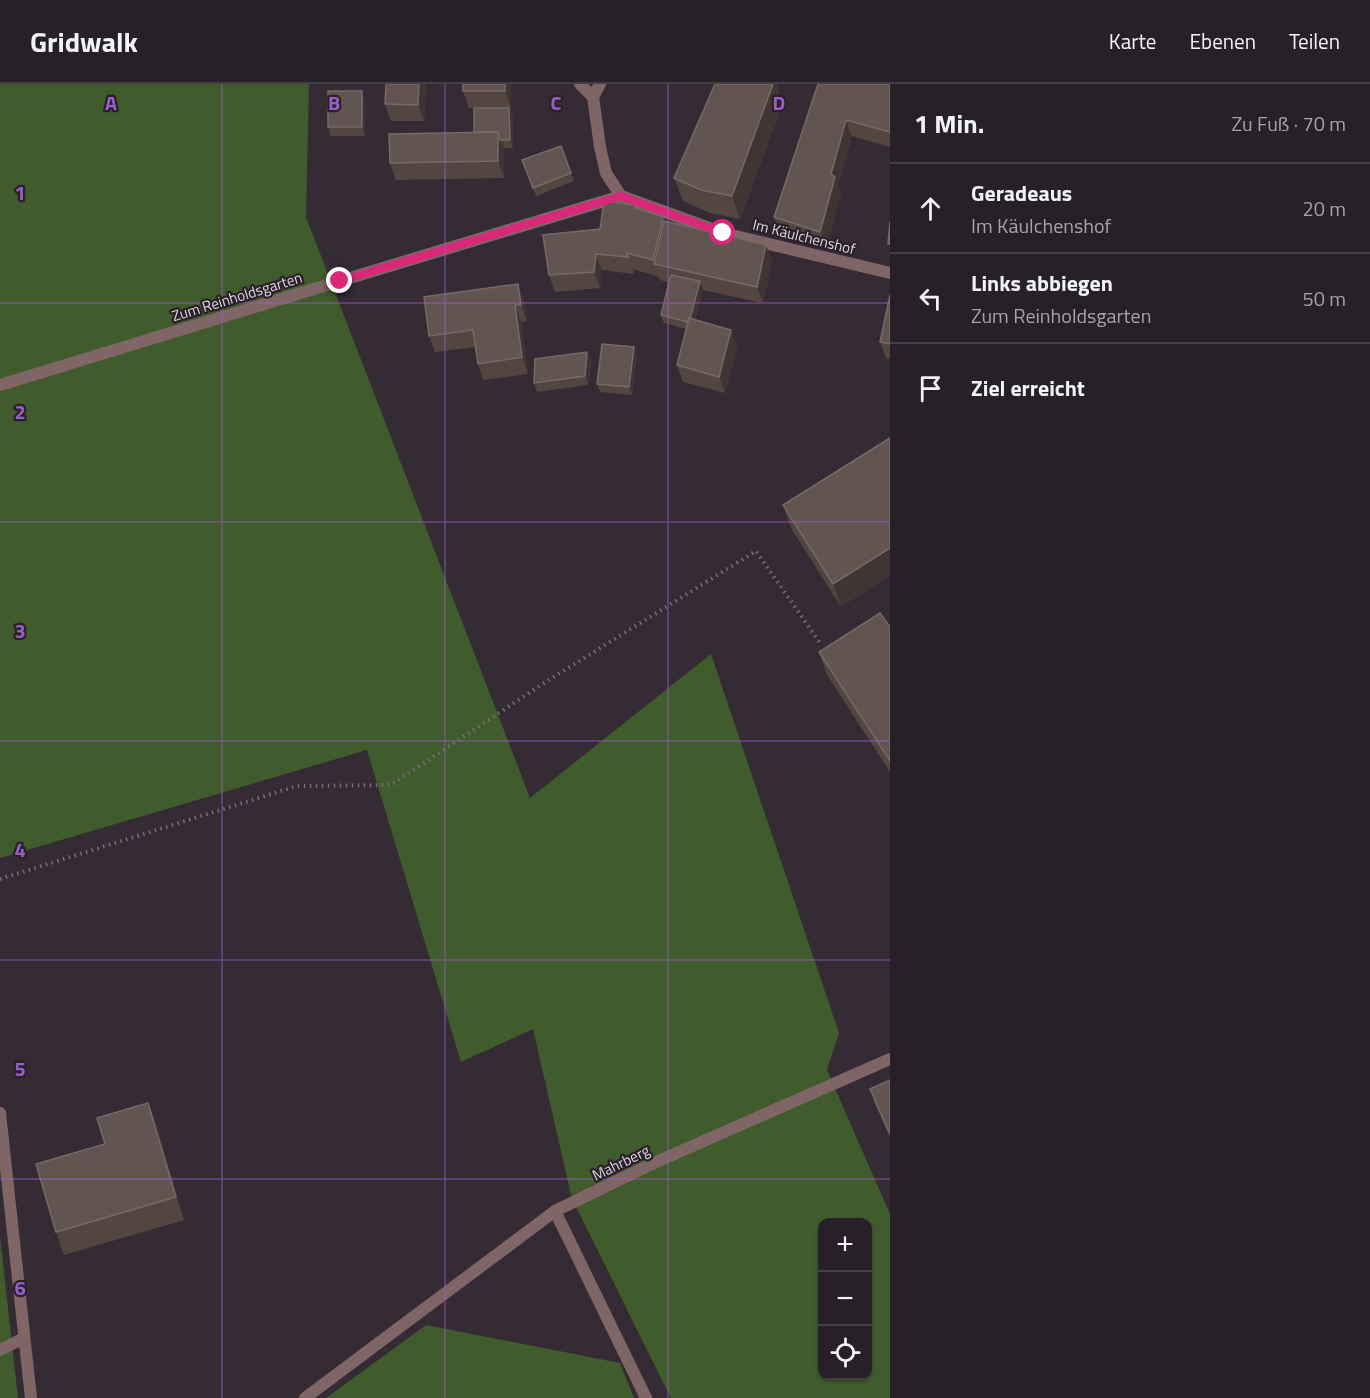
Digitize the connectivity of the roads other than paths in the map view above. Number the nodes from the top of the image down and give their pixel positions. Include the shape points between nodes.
1 (580, 84) edge
2 (600, 84) edge
3 (593, 97) junction
4 (621, 196) junction
5 (890, 273) edge
6 (0, 385) edge
7 (890, 1059) edge
8 (0, 1113) edge
9 (5, 1201) edge
10 (555, 1211) junction
11 (24, 1338) junction
12 (0, 1350) edge
13 (31, 1398) edge
14 (305, 1398) edge
15 (646, 1398) edge

1 - 3 street
2 - 3 street
3 - 4 street via 606,173
4 - 5 street, Im Käulchenshof via 723,233
4 - 6 street, Zum Reinholdsgarten
7 - 10 street, Mahrberg
8 - 9 street
9 - 11 street
10 - 14 street, Mahrberg
10 - 15 street
11 - 12 street
11 - 13 street

